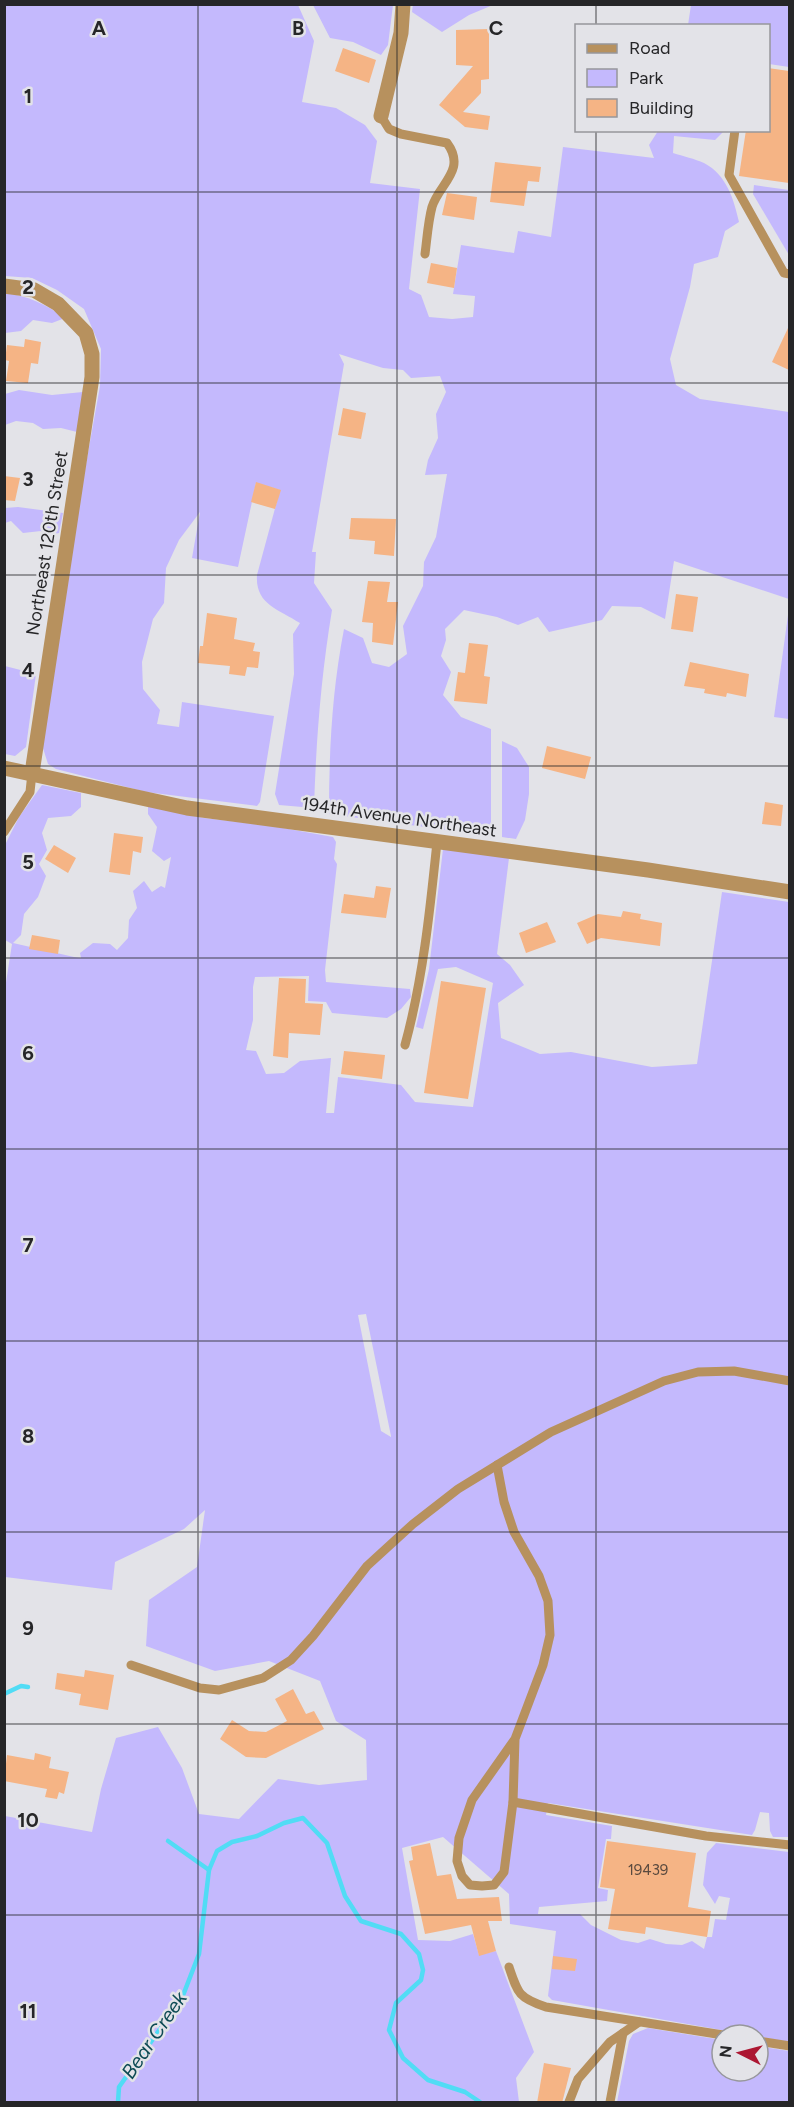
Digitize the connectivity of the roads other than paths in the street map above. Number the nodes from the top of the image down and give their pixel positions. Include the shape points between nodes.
1 (403, 4) edge
2 (381, 116) joint
3 (735, 132) edge
4 (425, 254) dead end
5 (789, 274) edge
6 (4, 286) edge
7 (4, 768) edge
8 (32, 773) junction
9 (4, 832) edge
10 (437, 842) junction
11 (789, 892) edge
12 (405, 1045) dead end
13 (789, 1381) edge
14 (497, 1465) junction
15 (131, 1665) dead end
16 (515, 1739) junction
17 (513, 1802) junction
18 (789, 1845) edge
19 (509, 1967) dead end
20 (639, 2022) junction
21 (623, 2033) junction
22 (710, 2033) edge
23 (770, 2043) edge
24 (789, 2046) edge
25 (568, 2103) edge
26 (610, 2103) edge

1 - 2 street via 401,33
2 - 4 lane via 389,129 447,143 452,150 451,176 432,206
3 - 5 lane via 729,175 784,273
6 - 8 street, Northeast 120th Street via 34,290 58,304 86,333 92,354
7 - 8 street, 194th Avenue Northeast
8 - 9 lane via 30,792
8 - 10 street, 194th Avenue Northeast via 187,808
10 - 11 street, 194th Avenue Northeast
10 - 12 lane via 430,909
13 - 14 lane via 734,1371 698,1372 664,1381 551,1432
14 - 15 lane via 412,1524 367,1566 291,1660 263,1678 219,1690 200,1688
14 - 16 lane via 514,1532 548,1601 550,1635 543,1665
16 - 17 lane
16 - 17 lane via 472,1800 459,1838 457,1861 470,1885 494,1885 504,1872
17 - 18 lane via 706,1836
19 - 20 lane via 515,1986 528,2001
20 - 21 lane
20 - 22 lane
21 - 25 lane via 578,2079
21 - 26 lane
23 - 24 lane

